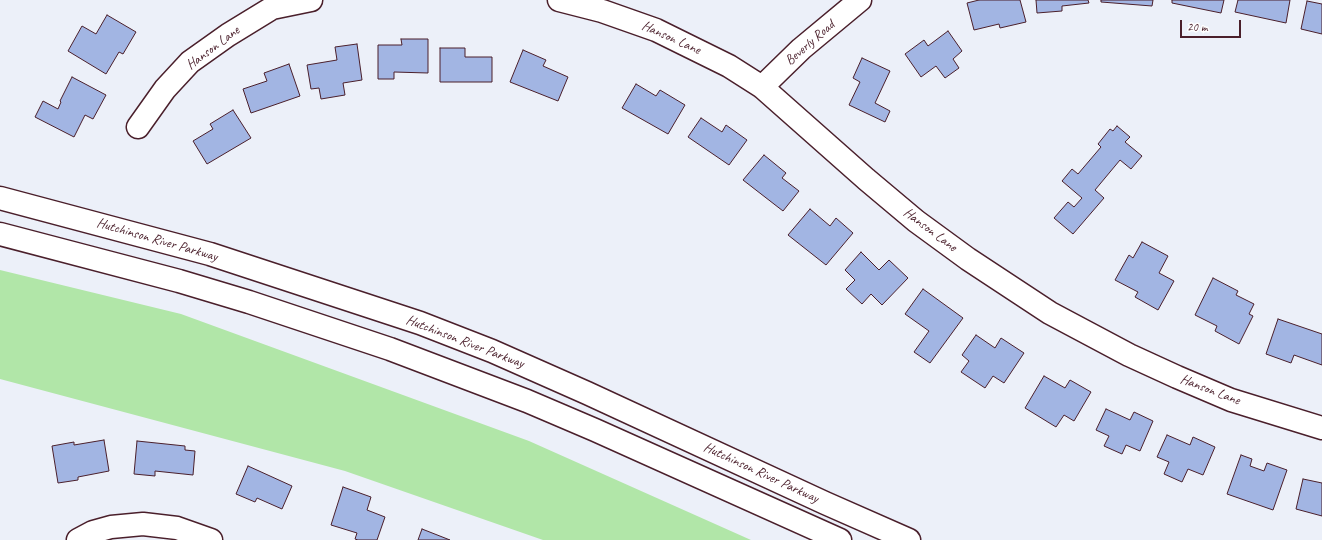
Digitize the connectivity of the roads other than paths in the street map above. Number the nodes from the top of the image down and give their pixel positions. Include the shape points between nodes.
1 (311, 0) edge
2 (559, 0) edge
3 (860, 0) edge
4 (272, 4) edge
5 (762, 87) junction
6 (138, 127) dead end
7 (0, 198) edge
8 (0, 234) edge
9 (1322, 428) edge
10 (78, 540) edge
11 (211, 540) edge
12 (840, 540) edge
13 (910, 540) edge

1 - 4 main road, Hanson Lane
2 - 5 main road, Hanson Lane via 602,11 656,30 729,66
3 - 5 main road, Beverly Road via 801,49
4 - 6 main road, Hanson Lane via 190,62 165,90
5 - 9 main road, Hanson Lane via 916,221 1050,313 1177,378 1231,400
7 - 13 main road, Hutchinson River Parkway via 210,254 420,323 492,351 587,393
8 - 12 main road, Hutchinson River Parkway via 207,289 390,349 527,401
10 - 11 main road via 111,527 143,524 177,528

